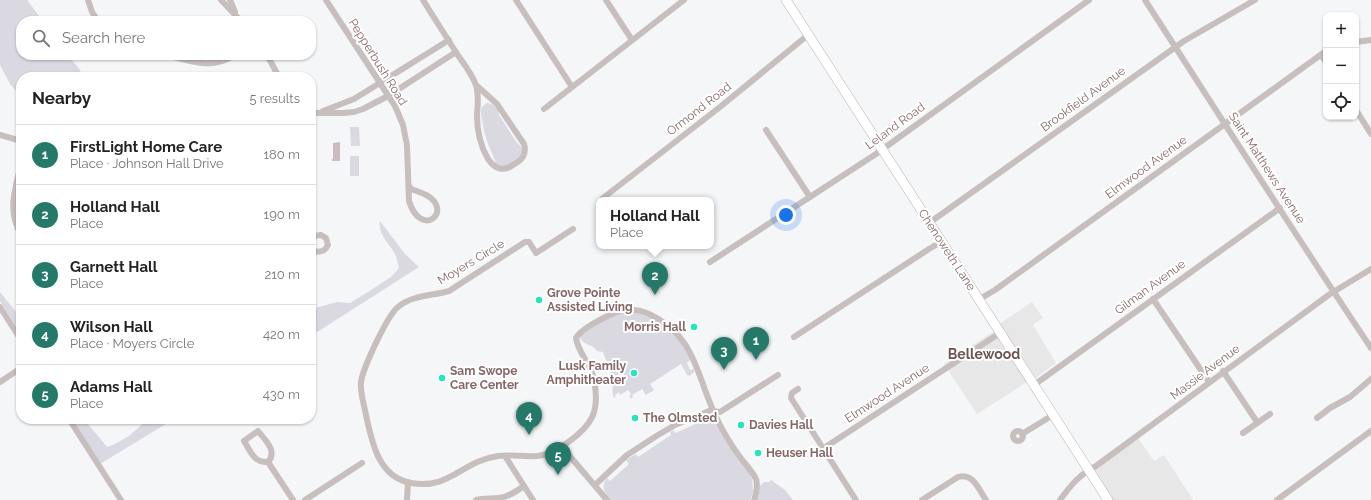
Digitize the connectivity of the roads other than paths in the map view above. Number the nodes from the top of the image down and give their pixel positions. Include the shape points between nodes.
1 (88, 0) edge
2 (221, 0) edge
3 (230, 0) edge
4 (326, 0) edge
5 (422, 0) edge
6 (516, 0) edge
7 (606, 0) edge
8 (684, 0) edge
9 (786, 0) edge
10 (1089, 0) edge
11 (1145, 0) edge
12 (1255, 0) edge
13 (236, 15) joint
14 (95, 16) edge
15 (808, 35) junction
16 (448, 40) junction
17 (632, 40) junction
18 (1371, 40) edge
19 (1359, 42) edge
20 (1176, 47) junction
21 (456, 52) junction
22 (1323, 54) edge
23 (185, 60) edge
24 (225, 60) edge
25 (270, 60) edge
26 (276, 72) edge
27 (380, 84) junction
28 (476, 85) junction
29 (572, 87) junction
30 (388, 96) junction
31 (493, 100) junction
32 (478, 105) junction
33 (544, 109) dead end
34 (316, 112) edge
35 (316, 113) edge
36 (1359, 115) edge
37 (1224, 124) junction
38 (766, 130) dead end
39 (1371, 134) edge
40 (0, 135) edge
41 (16, 140) edge
42 (882, 149) junction
43 (16, 184) edge
44 (409, 186) junction
45 (604, 197) edge
46 (810, 197) junction
47 (1280, 208) junction
48 (929, 223) junction
49 (16, 224) edge
50 (573, 229) dead end
51 (316, 236) edge
52 (941, 242) junction
53 (316, 251) edge
54 (710, 262) dead end
55 (1371, 269) edge
56 (1334, 292) junction
57 (1152, 299) junction
58 (978, 300) junction
59 (0, 307) edge
60 (16, 332) edge
61 (1000, 333) junction
62 (794, 337) dead end
63 (1371, 348) edge
64 (16, 371) edge
65 (1223, 371) junction
66 (778, 375) dead end
67 (1371, 379) edge
68 (0, 382) edge
69 (1209, 382) junction
70 (1034, 385) junction
71 (798, 389) dead end
72 (713, 411) junction
73 (1270, 414) dead end
74 (1053, 415) junction
75 (1317, 418) dead end
76 (1257, 422) junction
77 (72, 424) edge
78 (1371, 431) edge
79 (1243, 433) dead end
80 (1022, 434) dead end
81 (827, 446) dead end
82 (562, 447) junction
83 (506, 456) junction
84 (268, 462) junction
85 (362, 463) dead end
86 (1088, 470) junction
87 (408, 482) junction
88 (595, 485) junction
89 (524, 486) junction
90 (121, 500) edge
91 (293, 500) edge
92 (305, 500) edge
93 (407, 500) edge
94 (476, 500) edge
95 (533, 500) edge
96 (607, 500) edge
97 (754, 500) edge
98 (856, 500) edge
99 (922, 500) edge
100 (986, 500) edge
101 (1060, 500) edge
102 (1108, 500) edge
103 (1276, 500) edge

1 - 14 street
2 - 13 street
3 - 13 street
4 - 27 street, Pepperbush Road
5 - 16 street
6 - 29 street
7 - 17 street
8 - 17 street
9 - 15 main road, Chenoweth Lane
10 - 42 street, Leland Road
11 - 20 street, Saint Matthews Avenue
12 - 20 street, Brookfield Avenue
15 - 42 main road, Chenoweth Lane
15 - 45 street, Ormond Road
16 - 21 street
16 - 27 street
17 - 29 street
18 - 19 street
20 - 37 street, Saint Matthews Avenue
20 - 48 street, Brookfield Avenue
21 - 28 street
21 - 30 street
22 - 37 street, Elmwood Avenue
23 - 24 street via 201,64
25 - 26 street
27 - 30 street, Pepperbush Road
27 - 34 street via 354,100
28 - 31 street
28 - 32 street
29 - 33 street
30 - 35 street via 354,112
30 - 44 street, Pepperbush Road via 403,125 407,145
31 - 32 street via 484,100
31 - 32 street via 503,111 525,148 521,161 508,169 498,169 488,158 479,133
36 - 39 street
37 - 47 street, Saint Matthews Avenue
37 - 58 street, Elmwood Avenue
38 - 46 street
40 - 41 street
42 - 46 street, Leland Road
42 - 48 main road, Chenoweth Lane
43 - 49 street via 12,205
44 - 44 street, Pepperbush Road via 409,201 416,214 426,221 436,217 437,207 432,199
46 - 54 street, Leland Road
47 - 56 street, Saint Matthews Avenue
47 - 57 street, Gilman Avenue
48 - 52 main road, Chenoweth Lane
50 - 87 street, Moyers Circle via 536,252 529,242 525,242 449,291 406,301 389,317 364,370 361,394 374,450 392,475
51 - 53 street via 324,236 328,242 321,252
52 - 58 main road, Chenoweth Lane
52 - 62 street
55 - 56 street, Massie Avenue
56 - 63 street, Saint Matthews Avenue
56 - 65 street, Massie Avenue
57 - 69 street
57 - 70 street, Gilman Avenue
58 - 61 main road, Chenoweth Lane
59 - 60 street
61 - 70 main road, Chenoweth Lane
61 - 81 street, Elmwood Avenue
64 - 68 street
65 - 69 street, Massie Avenue
65 - 76 street
66 - 72 street via 720,412
67 - 75 street via 1350,397
69 - 86 street, Massie Avenue
70 - 74 main road, Chenoweth Lane
71 - 98 street via 792,393 791,398
72 - 82 street, Moyers Circle via 694,361 678,333 664,322 643,312 633,309 620,310 579,333 576,338 591,369 596,403 588,426
72 - 88 street via 692,417 658,435 627,455
72 - 97 street via 756,480
73 - 76 street
74 - 80 street
74 - 86 main road, Chenoweth Lane
76 - 79 street
77 - 90 street
78 - 103 street
82 - 83 street, Moyers Circle via 544,455
82 - 88 street
83 - 87 street, Moyers Circle via 470,464 442,482
83 - 89 street
84 - 84 street via 272,457 272,451 258,431 244,441 257,461
84 - 91 street
85 - 92 street
86 - 101 street, Massie Avenue via 1072,483
86 - 102 main road, Chenoweth Lane
87 - 93 street
88 - 96 street
89 - 94 street via 500,498
89 - 95 street
99 - 100 street via 964,475 971,478

